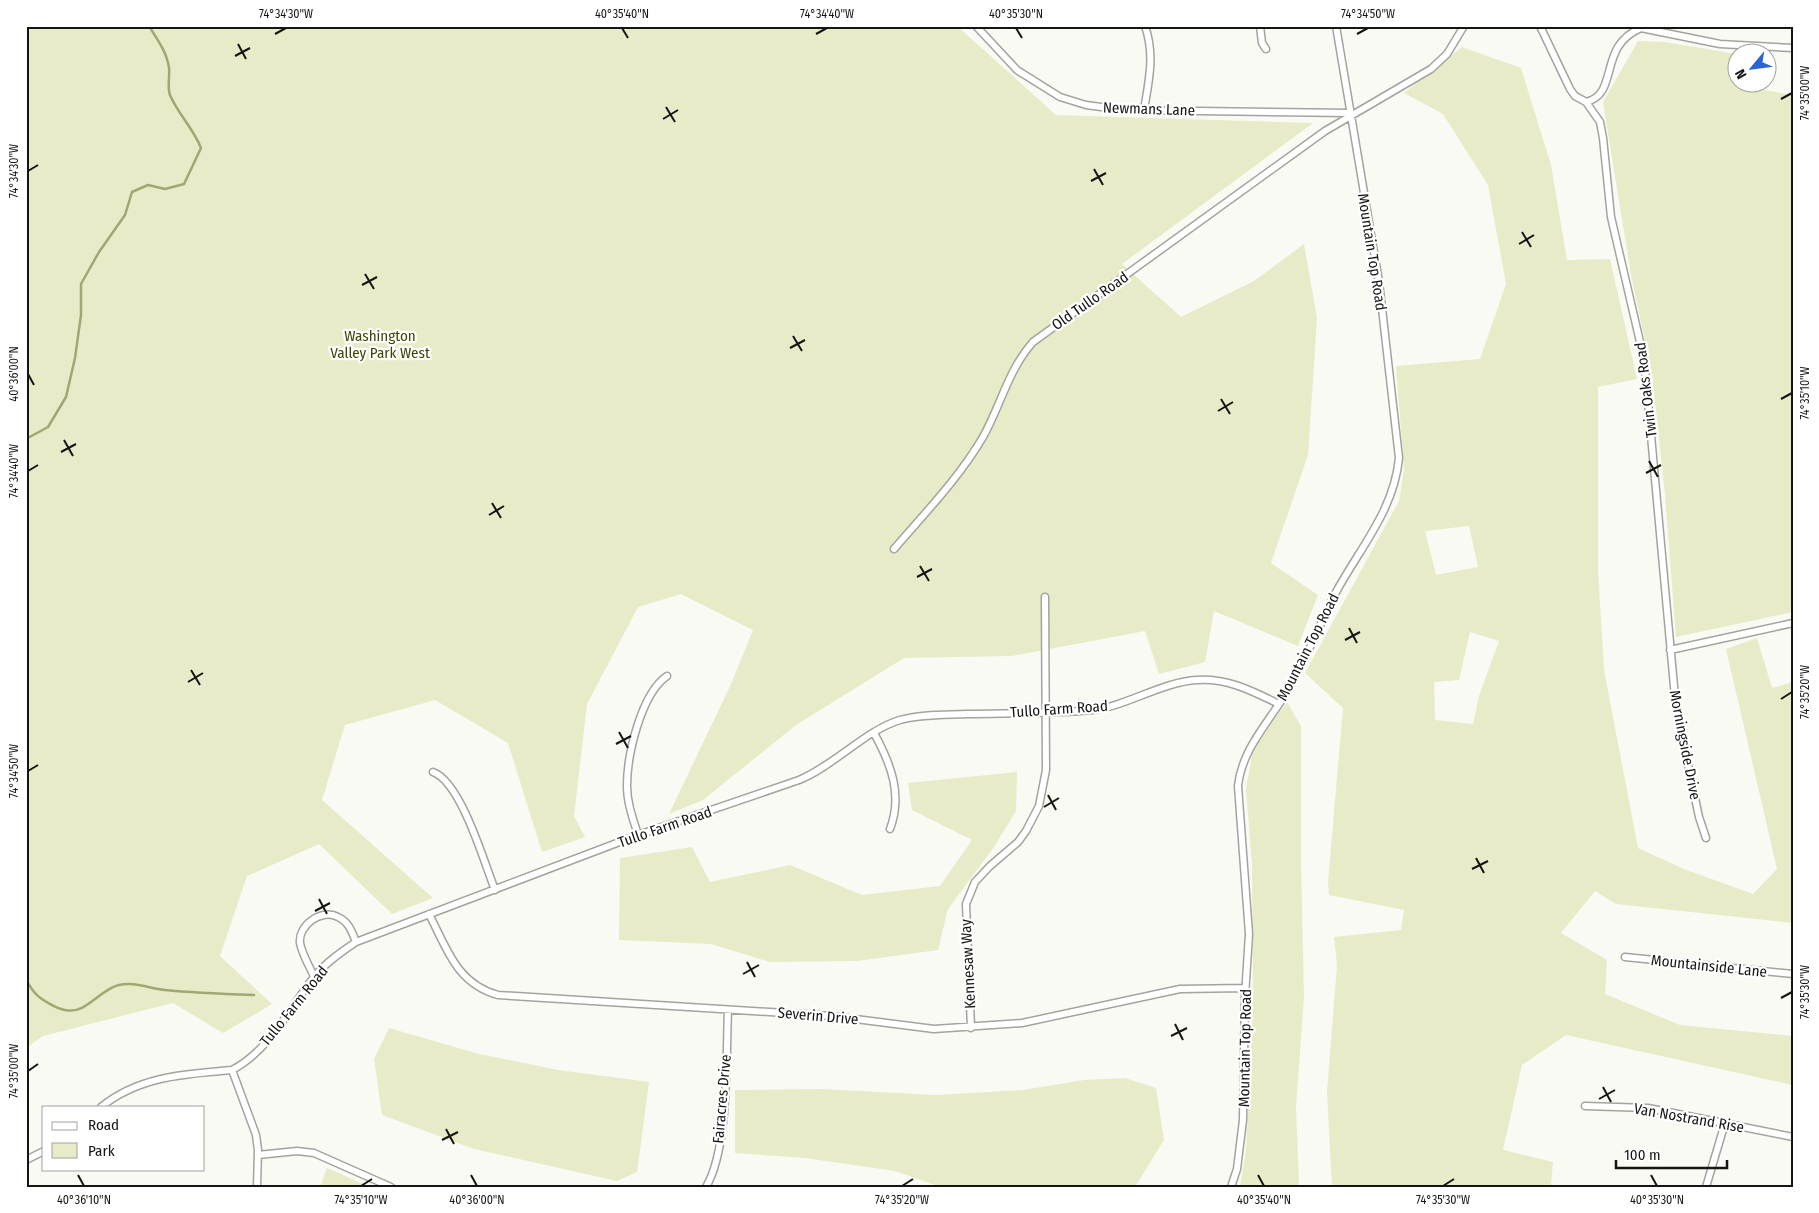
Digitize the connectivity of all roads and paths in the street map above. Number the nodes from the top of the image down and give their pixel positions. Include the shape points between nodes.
1 (976, 26) edge
2 (1145, 26) edge
3 (1260, 26) edge
4 (1336, 26) edge
5 (1464, 26) edge
6 (1540, 26) edge
7 (1793, 48) edge
8 (1266, 49) dead end
9 (1586, 102) junction
10 (1144, 110) junction
11 (1351, 113) junction
12 (894, 549) dead end
13 (1045, 598) dead end
14 (1793, 623) edge
15 (1670, 650) junction
16 (667, 676) dead end
17 (1279, 704) junction
18 (1044, 712) junction
19 (874, 733) junction
20 (434, 772) dead end
21 (890, 829) dead end
22 (638, 836) junction
23 (1706, 838) dead end
24 (495, 890) junction
25 (429, 914) junction
26 (356, 942) junction
27 (1626, 957) dead end
28 (1793, 974) edge
29 (314, 976) junction
30 (1246, 988) junction
31 (728, 1010) junction
32 (971, 1028) junction
33 (232, 1070) junction
34 (102, 1106) edge
35 (1585, 1106) dead end
36 (1725, 1123) junction
37 (1793, 1137) edge
38 (42, 1152) edge
39 (258, 1155) junction
40 (26, 1160) edge
41 (257, 1187) edge
42 (392, 1187) edge
43 (706, 1187) edge
44 (1231, 1187) edge
45 (1706, 1187) edge

1 - 10 street, Newmans Lane via 1017,70 1060,97 1101,108
2 - 10 street via 1152,64
3 - 8 street
4 - 11 street, Mountain Top Road
5 - 11 street, Old Tullo Road via 1441,62
6 - 9 street, Twin Oaks Road via 1570,89
7 - 9 street via 1720,44 1641,28 1621,40 1614,50 1606,86 1598,96
9 - 15 street, Twin Oaks Road via 1600,122 1604,138 1611,217 1644,358
10 - 11 street, Newmans Lane
11 - 12 street, Old Tullo Road via 1033,342 1014,367 978,445 952,482
11 - 17 street, Mountain Top Road via 1379,282 1398,438 1397,476 1386,508 1336,592
13 - 18 street, Kennesaw Way
14 - 15 street
15 - 23 street, Morningside Drive via 1682,740
16 - 22 street via 654,687 630,756 627,788
17 - 18 street, Tullo Farm Road via 1235,683 1198,680 1093,710
17 - 30 street, Mountain Top Road via 1247,753 1238,786 1249,934
18 - 19 street, Tullo Farm Road via 912,717
18 - 32 street, Kennesaw Way via 1046,770 1038,806 1018,842 975,882 966,904
19 - 21 street via 888,760 893,779 895,807
19 - 22 street, Tullo Farm Road via 815,773
20 - 24 street via 441,775 458,796
22 - 24 street, Tullo Farm Road
24 - 25 street, Tullo Farm Road
25 - 26 street, Tullo Farm Road
25 - 31 street, Severin Drive via 457,968 482,991 498,995
26 - 29 street, Tullo Farm Road
26 - 29 street via 347,923 334,915 325,914 308,923 300,944
27 - 28 street, Mountainside Lane
29 - 33 street, Tullo Farm Road via 263,1046
30 - 32 street, Severin Drive via 1180,989 1022,1023
30 - 44 street, Mountain Top Road via 1243,1120 1237,1169
31 - 32 street, Severin Drive via 832,1016 908,1028
31 - 43 street, Fairacres Drive via 720,1142
33 - 34 street, Tullo Farm Road via 167,1076 125,1091
33 - 39 street via 256,1135
35 - 36 street, Van Nostrand Rise via 1648,1108
36 - 37 street, Van Nostrand Rise
36 - 45 street
38 - 40 street
39 - 41 street
39 - 42 street via 297,1151 314,1153

